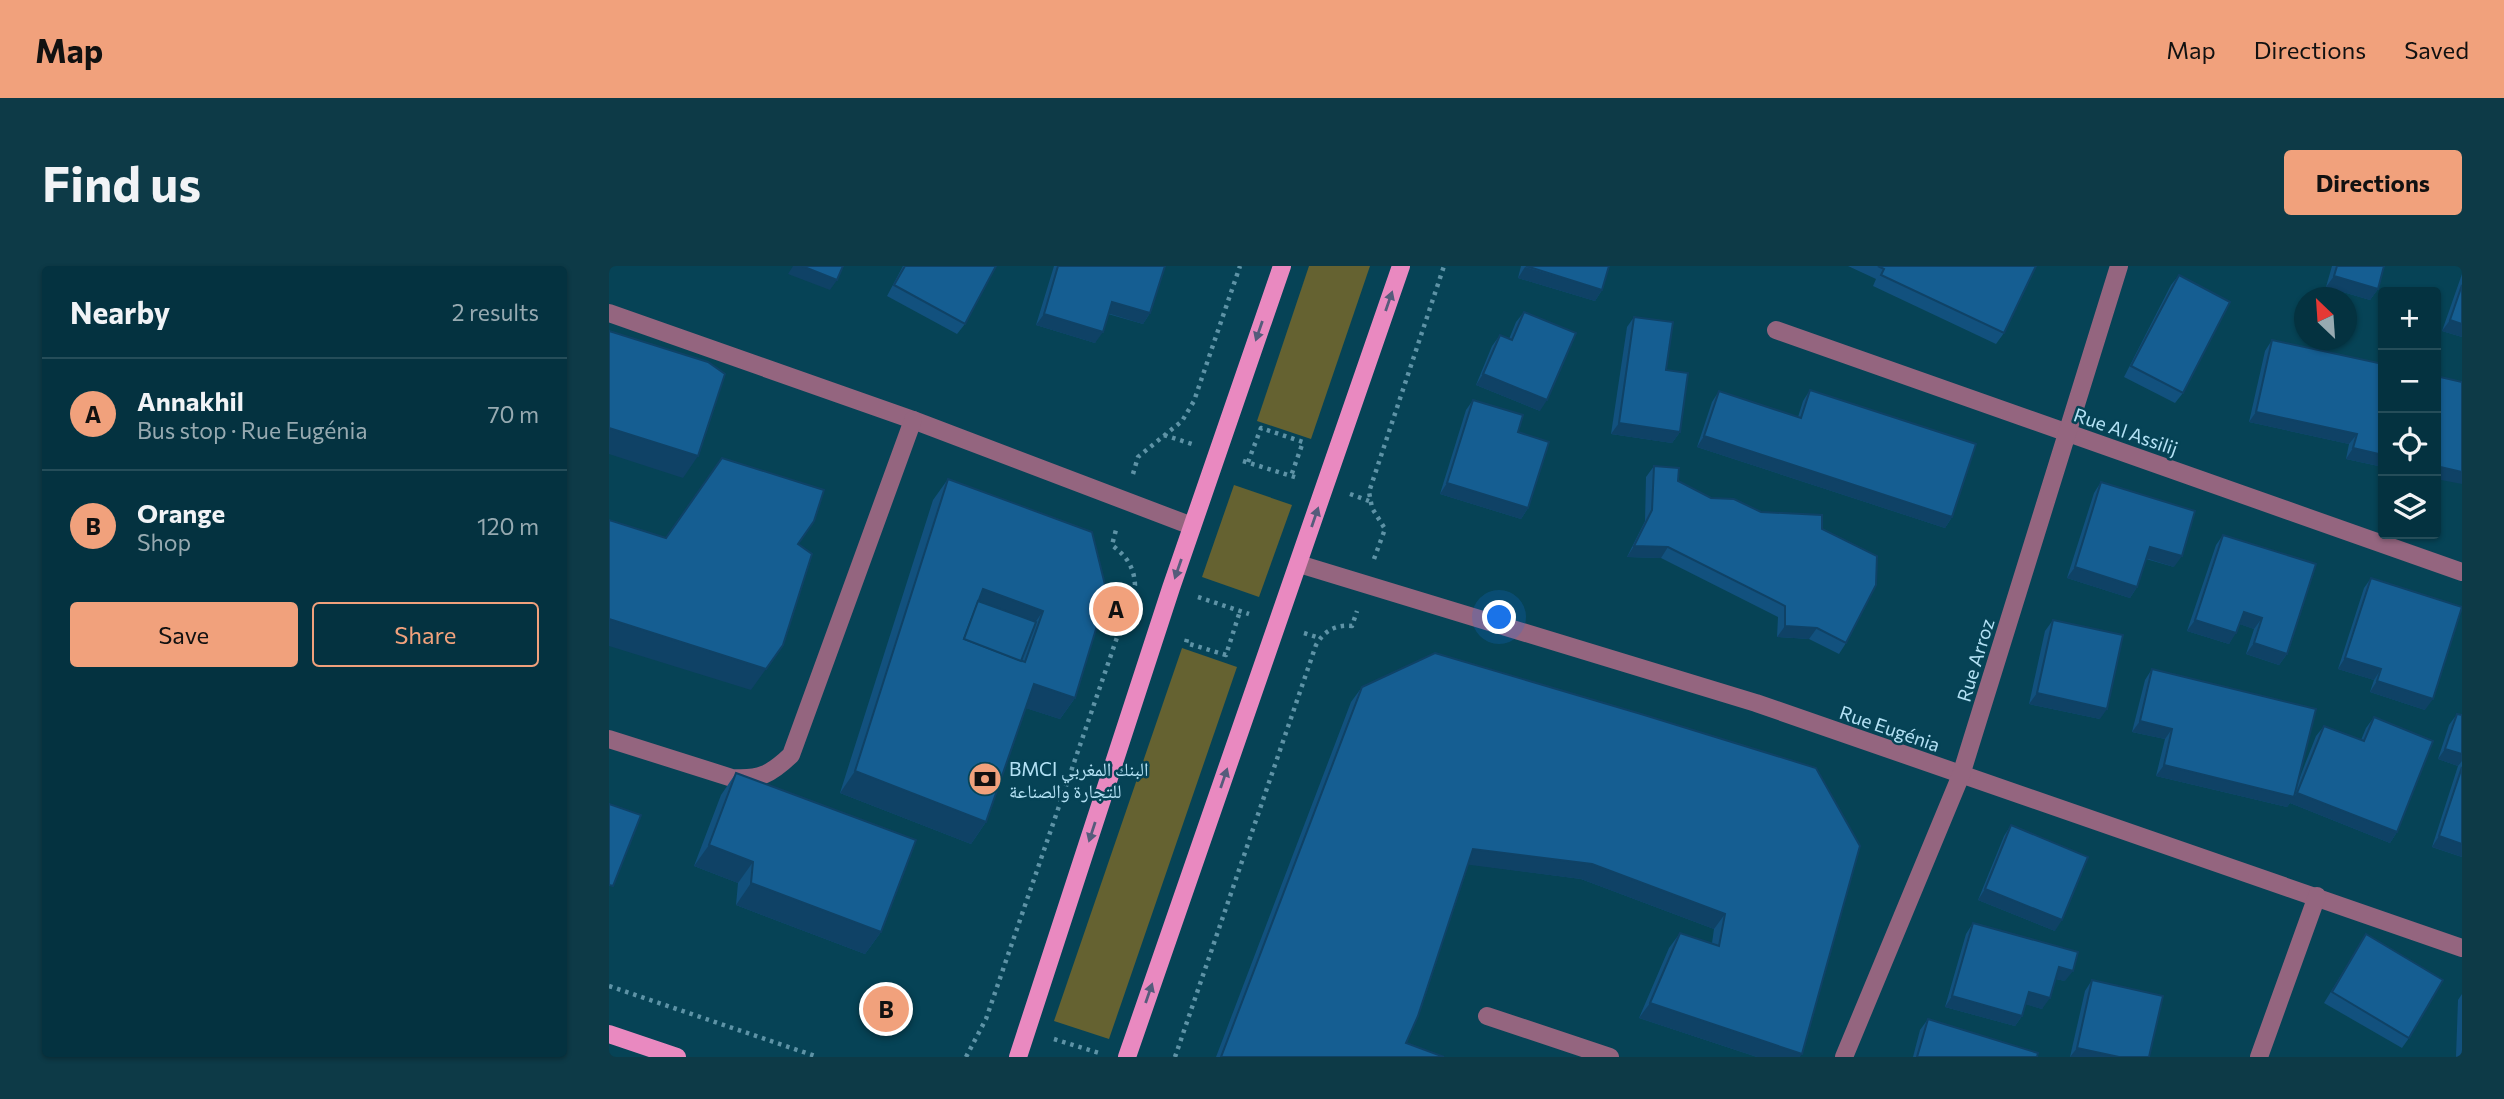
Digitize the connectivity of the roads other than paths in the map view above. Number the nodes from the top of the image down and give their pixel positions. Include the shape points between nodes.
1 (1282, 266) edge
2 (1401, 266) edge
3 (2119, 266) edge
4 (609, 313) edge
5 (1776, 330) dead end
6 (913, 420) junction
7 (2068, 432) junction
8 (1192, 526) junction
9 (1299, 564) junction
10 (2462, 572) edge
11 (609, 739) edge
12 (1961, 775) junction
13 (2317, 896) junction
14 (2462, 948) edge
15 (1487, 1016) dead end
16 (609, 1034) edge
17 (677, 1057) edge
18 (1018, 1057) edge
19 (1127, 1057) edge
20 (1610, 1057) edge
21 (1844, 1057) edge
22 (2259, 1057) edge

1 -> 8 main road
9 -> 2 main road
3 - 7 street, Rue Arroz
4 - 6 street
5 - 7 street, Rue Al Assilij
6 - 8 street
6 - 11 street via 790,755 776,769 753,779 732,778
7 - 10 street, Rue Al Assilij
7 - 12 street, Rue Arroz
8 -> 18 main road
9 - 12 street, Rue Eugénia via 1756,703
19 -> 9 main road
12 - 13 street, Rue Eugénia
12 - 21 street, Rue Arroz
13 - 14 street, Rue Eugénia
13 - 22 street
15 - 20 street
16 - 17 main road

